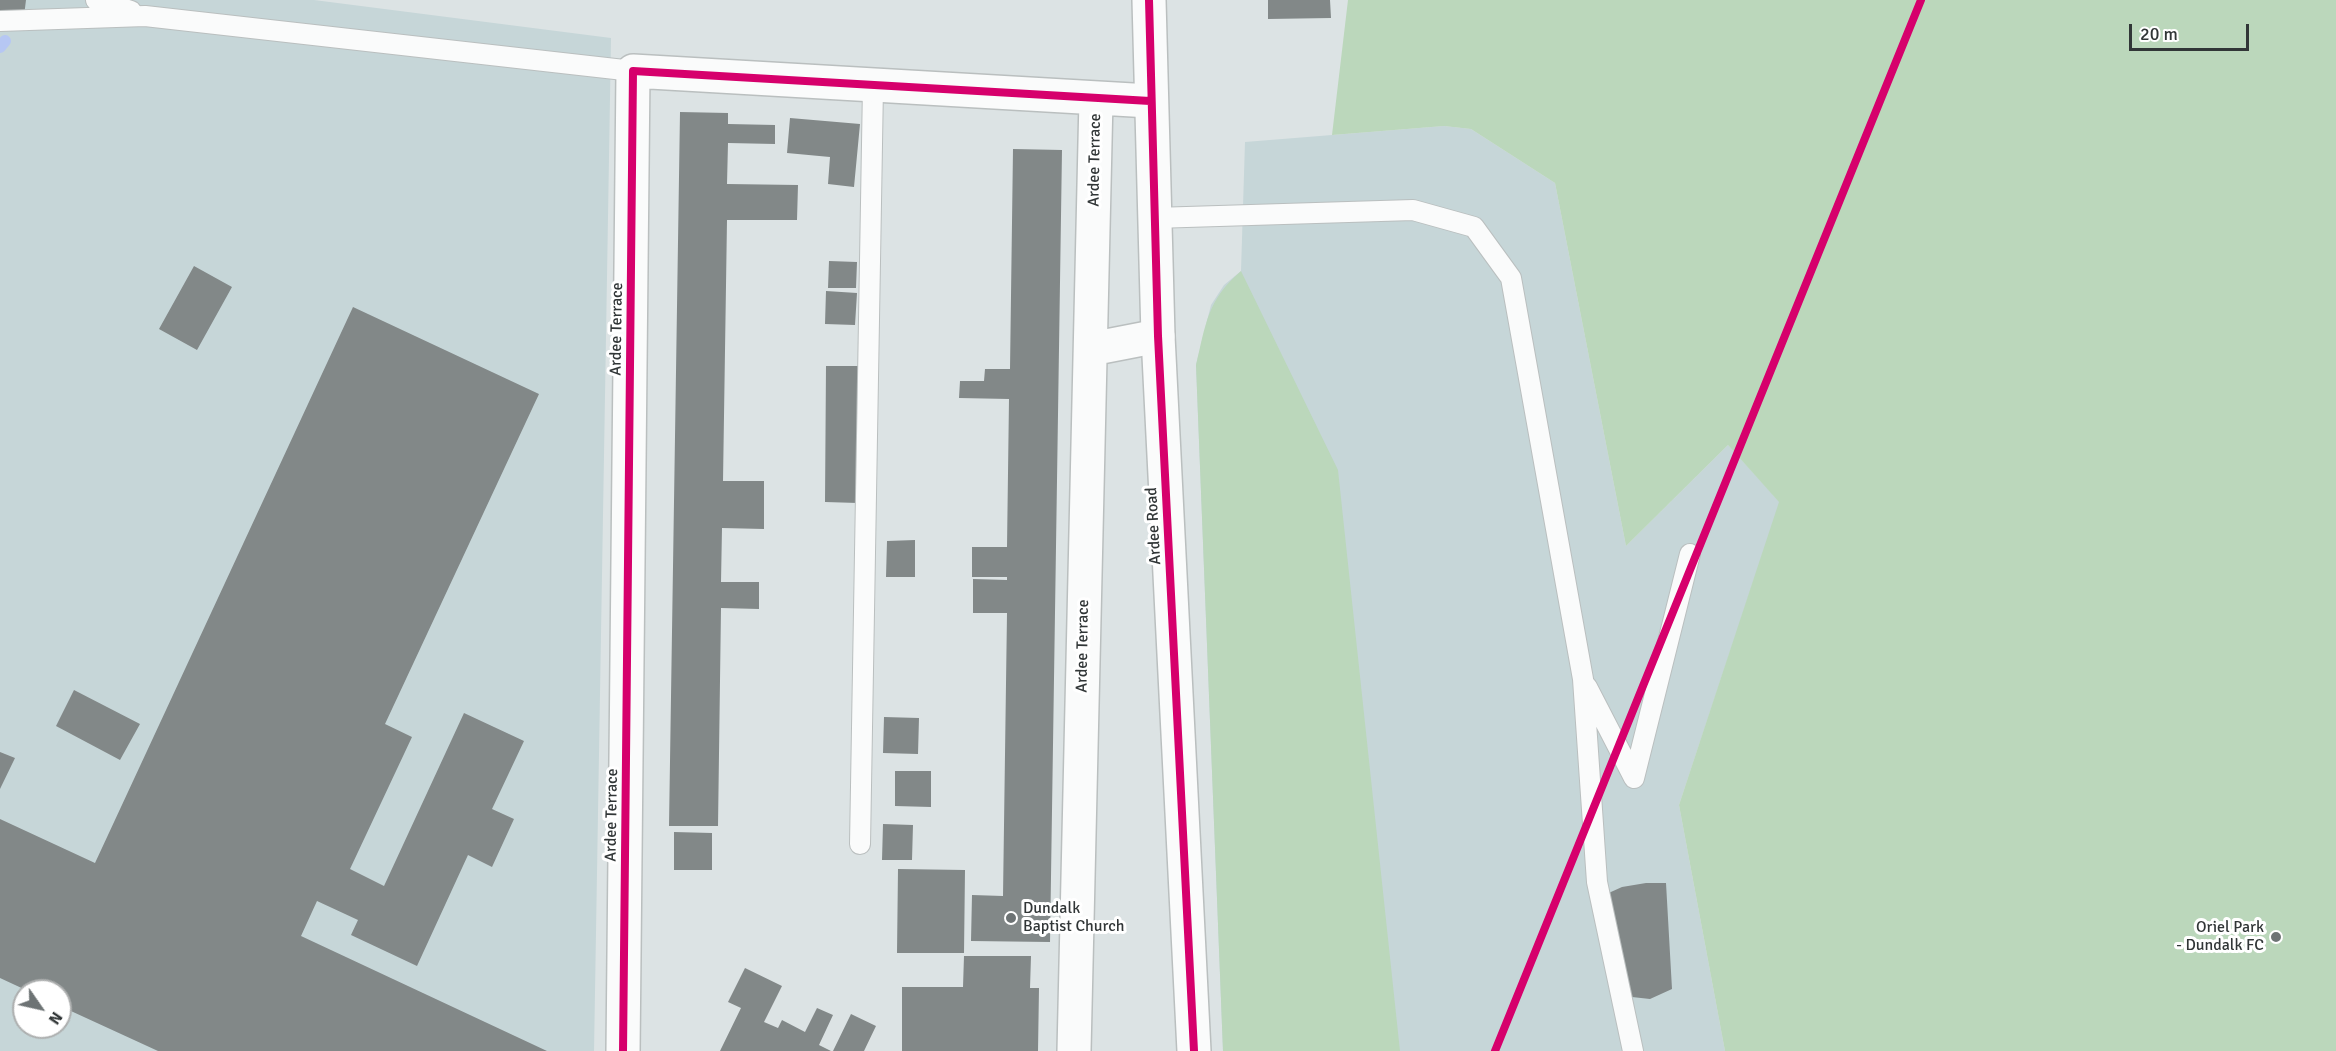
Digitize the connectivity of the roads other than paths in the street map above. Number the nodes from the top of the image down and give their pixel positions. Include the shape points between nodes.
1 (96, 0) edge
2 (1149, 0) edge
3 (145, 16) junction
4 (0, 21) edge
5 (633, 71) junction
6 (873, 86) junction
7 (1096, 99) junction
8 (1150, 101) junction
9 (1154, 218) junction
10 (1158, 336) junction
11 (1090, 349) junction
12 (1690, 554) dead end
13 (1583, 679) junction
14 (860, 844) dead end
15 (623, 1051) edge
16 (1074, 1051) edge
17 (1194, 1051) edge
18 (1633, 1051) edge

1 - 3 lane
2 - 8 street, Ardee Road
3 - 4 lane
3 - 5 lane
5 - 6 street, Ardee Terrace
5 - 15 street, Ardee Terrace
6 - 7 street, Ardee Terrace
6 - 14 lane
7 - 8 street
7 - 11 street, Ardee Terrace
8 - 9 street, Ardee Road
9 - 10 street, Ardee Road
9 - 13 lane via 1413,210 1474,228 1511,278
10 - 11 street
10 - 17 street, Ardee Road
11 - 16 street, Ardee Terrace
12 - 13 lane via 1634,778
13 - 18 lane via 1598,882

